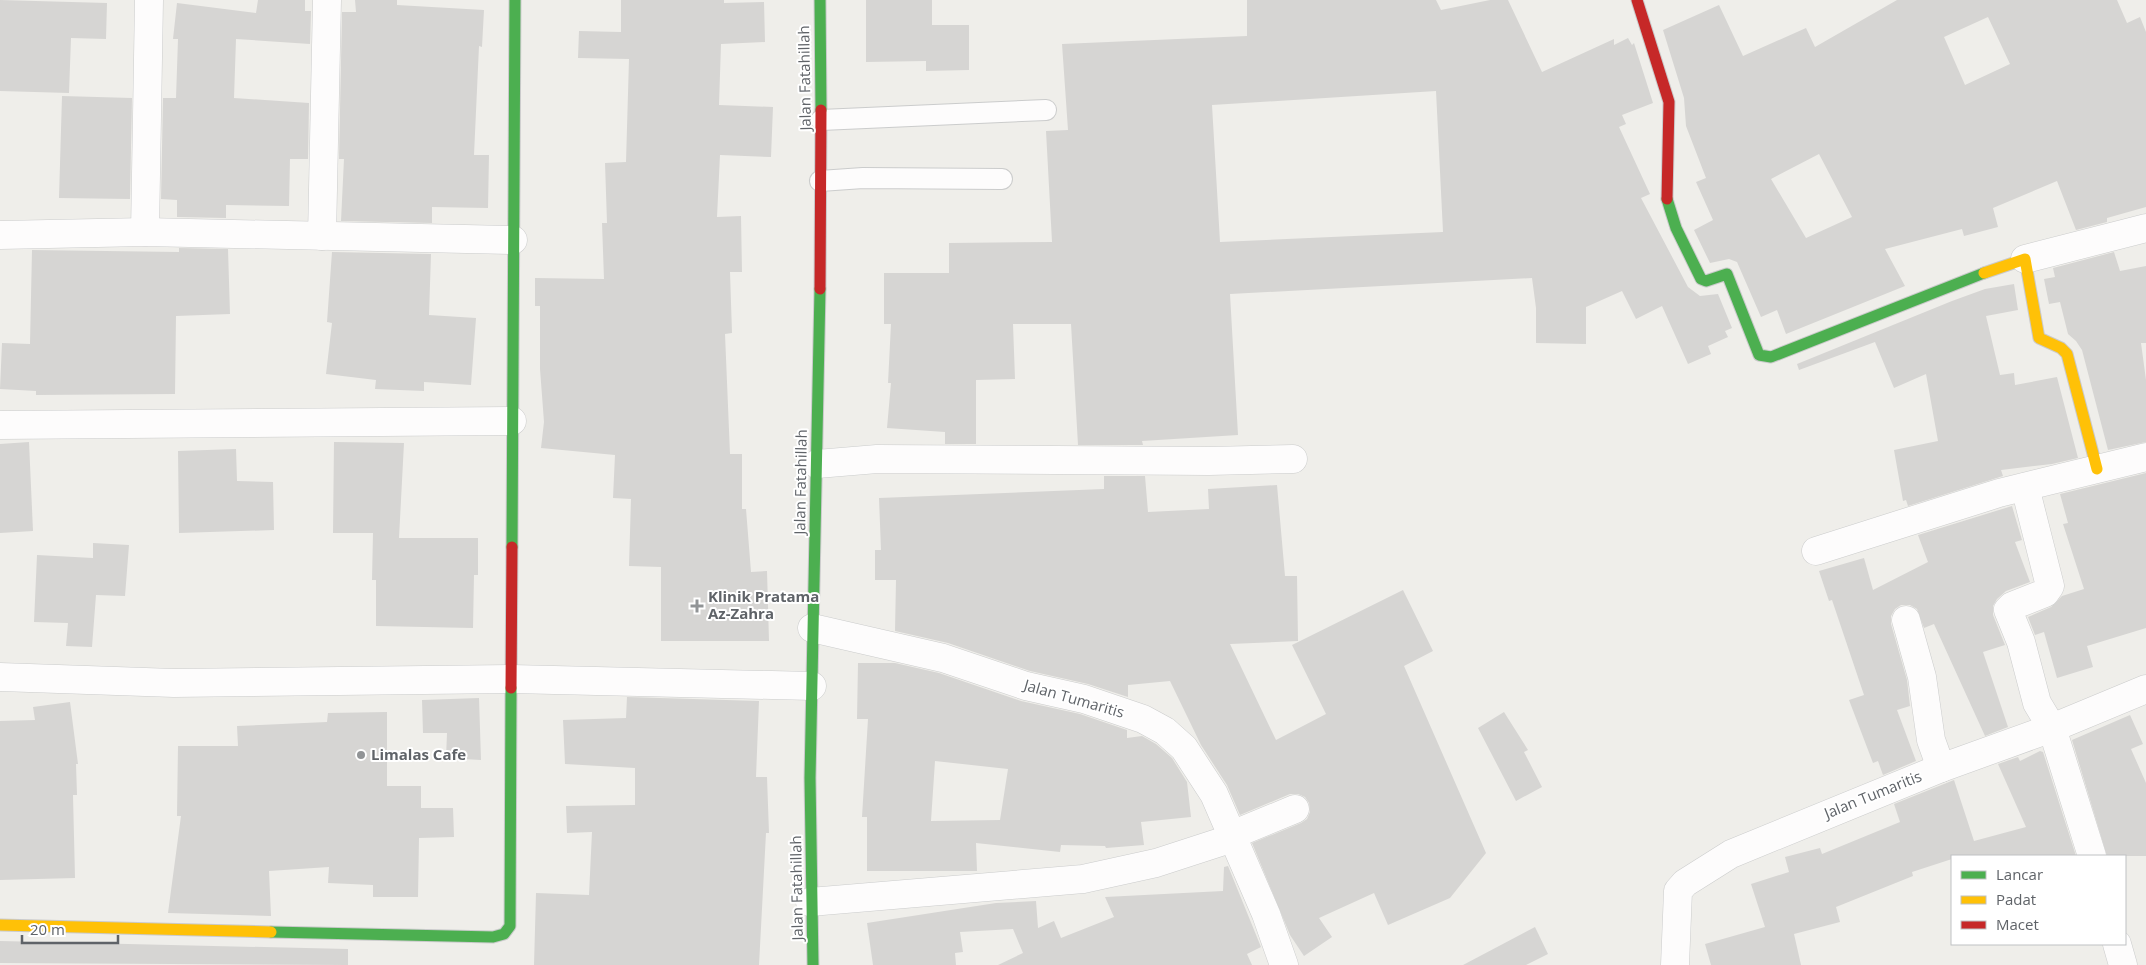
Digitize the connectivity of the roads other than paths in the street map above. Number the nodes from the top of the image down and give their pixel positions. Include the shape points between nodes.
1 (149, 0) edge
2 (327, 0) edge
3 (516, 0) edge
4 (820, 0) edge
5 (1637, 0) edge
6 (1046, 110) dead end
7 (822, 120) junction
8 (1002, 179) dead end
9 (820, 182) junction
10 (2146, 228) edge
11 (145, 232) junction
12 (0, 235) edge
13 (322, 236) junction
14 (513, 240) junction
15 (2025, 259) junction
16 (512, 421) junction
17 (0, 425) edge
18 (2146, 457) edge
19 (1294, 459) dead end
20 (818, 464) junction
21 (2097, 469) junction
22 (2025, 487) junction
23 (1816, 551) dead end
24 (1906, 620) dead end
25 (812, 628) junction
26 (0, 677) edge
27 (512, 679) junction
28 (812, 686) junction
29 (2146, 689) edge
30 (2052, 728) junction
31 (1941, 768) junction
32 (1295, 809) dead end
33 (1233, 836) junction
34 (2092, 855) edge
35 (810, 902) junction
36 (0, 925) edge
37 (2117, 945) edge
38 (813, 965) edge
39 (1284, 965) edge
40 (1675, 965) edge
41 (2123, 965) edge

1 - 11 street
2 - 13 street
3 - 14 street
4 - 7 street, Jalan Fatahillah
5 - 15 street via 1669,102 1669,207 1700,279 1727,274 1761,357 1771,356 1947,286
6 - 7 lane
7 - 9 street, Jalan Fatahillah
8 - 9 lane via 863,178
9 - 20 street, Jalan Fatahillah
10 - 15 street
11 - 12 street
11 - 13 street
13 - 14 street
14 - 16 street
15 - 21 street via 2039,338 2068,354
16 - 17 street
16 - 27 street
18 - 21 street
19 - 20 street via 877,459
20 - 25 street, Jalan Fatahillah
21 - 22 street
22 - 23 street
22 - 30 street via 2050,586 2045,593 2008,610 2021,642 2038,708
24 - 31 street via 1922,677 1931,740
25 - 28 street, Jalan Fatahillah
25 - 33 street, Jalan Tumaritis via 943,658 985,674 1084,699 1143,719 1165,731 1184,748 1214,794
26 - 27 street via 174,682
27 - 28 street
27 - 36 street via 510,926 504,934 493,937
28 - 35 street, Jalan Fatahillah
29 - 30 street, Jalan Tumaritis
30 - 31 street, Jalan Tumaritis
30 - 34 street
31 - 40 street, Jalan Tumaritis via 1731,854 1685,882 1678,891
32 - 33 street
33 - 35 street via 1156,863 1083,879
33 - 39 street, Jalan Tumaritis
35 - 38 street, Jalan Fatahillah
37 - 41 street

